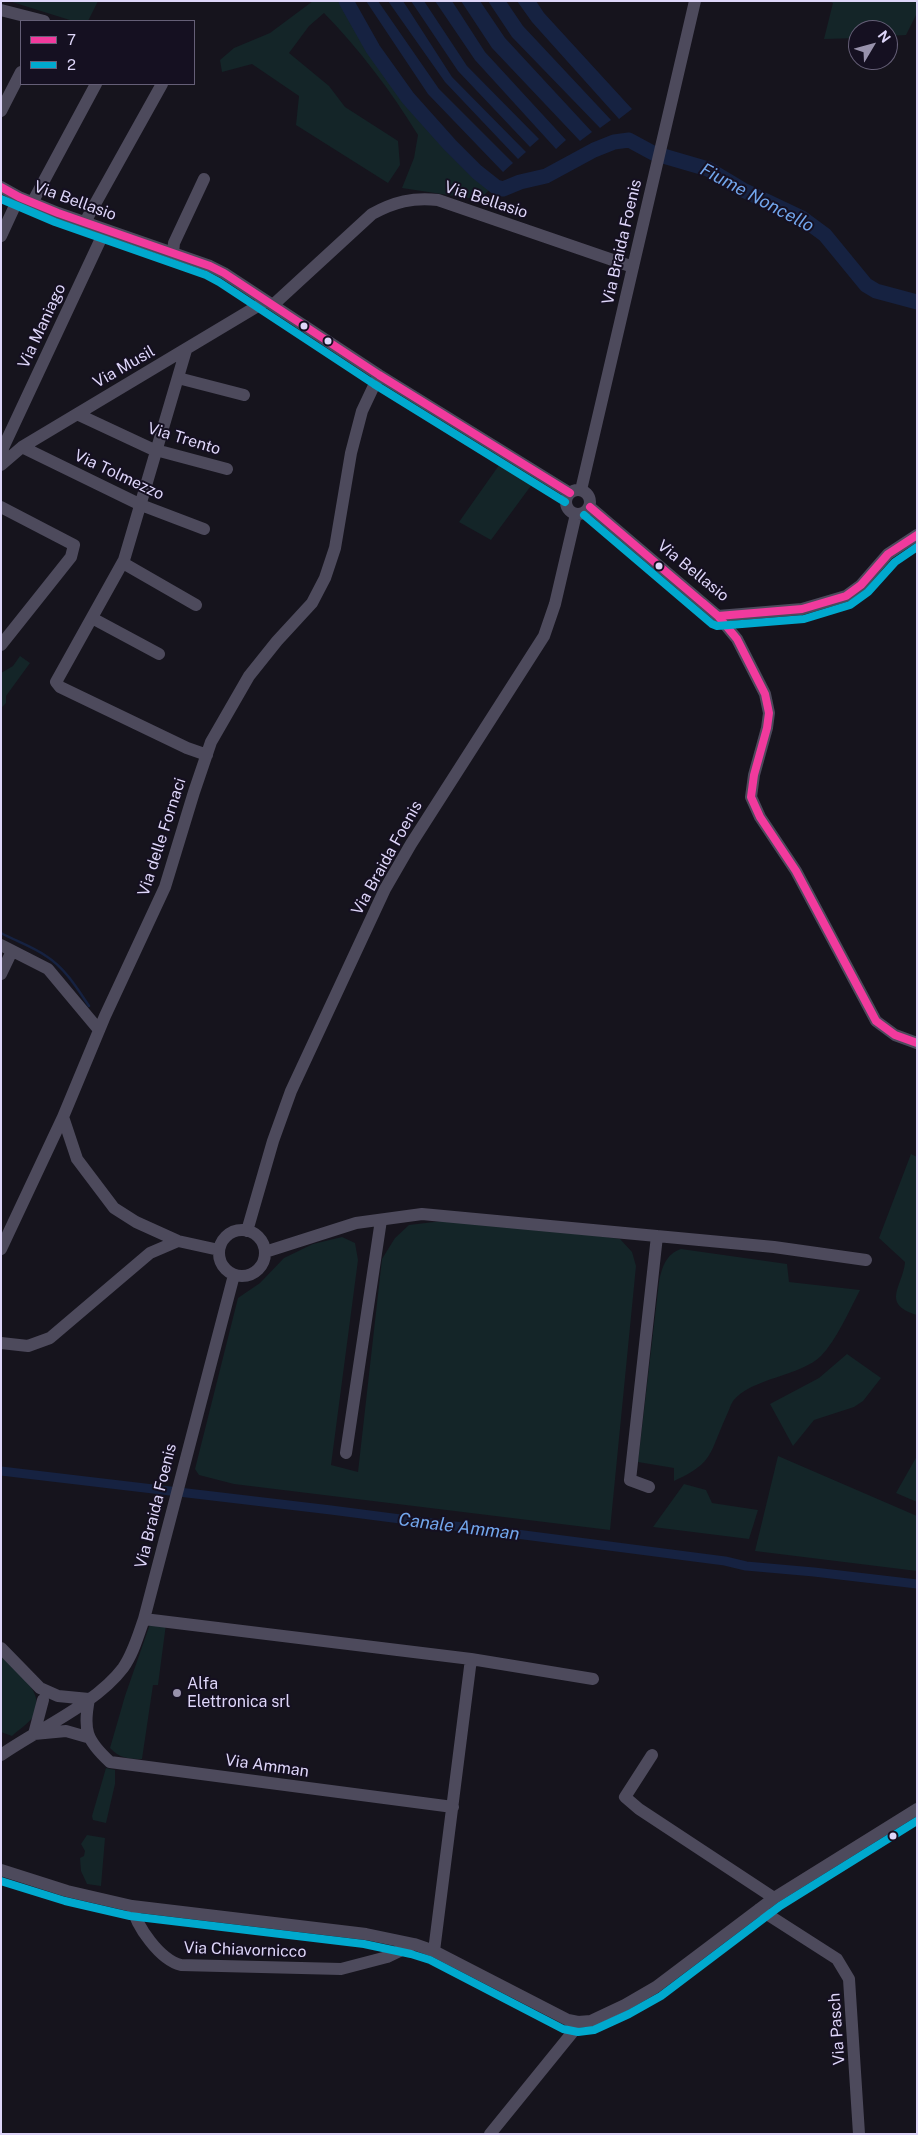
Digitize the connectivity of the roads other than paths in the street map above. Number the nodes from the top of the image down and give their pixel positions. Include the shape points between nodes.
1 (695, 1) edge
2 (1, 10) edge
3 (40, 20) edge
4 (20, 74) edge
5 (95, 85) edge
6 (161, 85) edge
7 (1, 111) edge
8 (204, 179) dead end
9 (1, 187) edge
10 (19, 197) junction
11 (32, 203) junction
12 (85, 222) junction
13 (105, 230) junction
14 (1, 236) edge
15 (172, 253) junction
16 (633, 267) junction
17 (269, 303) junction
18 (186, 350) junction
19 (379, 375) junction
20 (178, 378) junction
21 (244, 395) dead end
22 (77, 414) junction
23 (22, 447) junction
24 (157, 451) junction
25 (1, 465) edge
26 (227, 469) dead end
27 (575, 492) junction
28 (141, 506) junction
29 (590, 507) junction
30 (1, 508) edge
31 (576, 514) junction
32 (204, 529) dead end
33 (917, 535) edge
34 (123, 563) junction
35 (196, 605) dead end
36 (718, 616) junction
37 (92, 618) junction
38 (1, 645) edge
39 (159, 654) dead end
40 (207, 755) junction
41 (7, 948) edge
42 (1, 974) edge
43 (99, 1030) junction
44 (917, 1043) edge
45 (63, 1117) junction
46 (381, 1220) junction
47 (247, 1230) junction
48 (656, 1236) junction
49 (178, 1241) junction
50 (1, 1249) edge
51 (219, 1250) junction
52 (265, 1252) junction
53 (866, 1260) dead end
54 (234, 1275) junction
55 (1, 1343) edge
56 (346, 1453) dead end
57 (649, 1487) dead end
58 (144, 1619) junction
59 (1, 1648) edge
60 (471, 1659) junction
61 (593, 1679) dead end
62 (41, 1694) junction
63 (58, 1696) junction
64 (89, 1699) junction
65 (63, 1716) junction
66 (82, 1732) junction
67 (34, 1734) junction
68 (1, 1755) edge
69 (652, 1755) dead end
70 (453, 1807) junction
71 (917, 1809) edge
72 (1, 1870) edge
73 (774, 1898) junction
74 (132, 1906) junction
75 (759, 1909) junction
76 (414, 1944) junction
77 (434, 1952) junction
78 (578, 2022) junction
79 (490, 2134) edge
80 (859, 2134) edge

1 - 16 street, Via Braida Foenis
2 - 3 street
4 - 7 street
5 - 11 street
6 - 12 street
8 - 15 street
9 - 10 street, Via Bellasio
10 - 11 street, Via Bellasio
10 - 14 street
11 - 12 street, Via Bellasio
12 - 13 street, Via Bellasio
13 - 15 street, Via Bellasio
13 - 25 street, Via Maniago via 3,448
15 - 17 street, Via Bellasio via 224,273
16 - 17 street, Via Bellasio via 438,200 420,198 390,204 372,214
16 - 27 street, Via Braida Foenis
17 - 18 street, Via Musil
17 - 19 street, Via Bellasio
18 - 20 street
18 - 22 street, Via Musil
19 - 27 street, Via Bellasio
19 - 40 street, Via delle Fornaci via 360,420 351,453 335,548 325,578 312,603 277,641 234,698
20 - 21 street
20 - 24 street
22 - 23 street, Via Musil
22 - 24 street, Via Trento
23 - 25 street, Via Musil
23 - 28 street, Via Tolmezzo
24 - 26 street, Via Trento
24 - 28 street
27 - 29 street via 588,495
27 - 31 street via 566,499 566,505
28 - 32 street, Via Tolmezzo
28 - 34 street
29 - 31 street via 585,513
29 - 36 street, Via Bellasio
30 - 38 street via 74,545 71,557
31 - 47 street, Via Braida Foenis via 555,604 544,636 385,889 291,1091
33 - 36 street, Via Bellasio via 888,554 861,585 846,596 802,609
34 - 35 street
34 - 37 street
36 - 44 street via 737,639 752,666 765,694 769,713 751,797 760,817 796,871 876,1021 895,1035
37 - 39 street
37 - 40 street via 56,682
40 - 43 street, Via delle Fornaci via 165,887
41 - 42 street
41 - 43 street via 48,969
43 - 45 street, Via delle Fornaci
45 - 49 street via 77,1158 114,1208
45 - 50 street, Via delle Fornaci
46 - 48 street via 422,1214
46 - 52 street via 356,1223
46 - 56 street
47 - 51 street via 231,1233
47 - 52 street via 259,1237
48 - 53 street via 774,1246
48 - 57 street via 630,1480
49 - 51 street
49 - 55 street via 150,1253 50,1338 28,1346
51 - 54 street via 222,1265
52 - 54 street via 264,1262 257,1271 247,1276
54 - 58 street, Via Braida Foenis
58 - 60 street
58 - 64 street, Via Braida Foenis via 123,1668
59 - 62 street
60 - 61 street
60 - 70 street
62 - 63 street
62 - 65 street via 53,1711
62 - 67 street
63 - 64 street
63 - 65 street
64 - 65 street, Via Braida Foenis
64 - 66 street
65 - 66 street, Via Amman via 76,1717
65 - 67 street
66 - 67 street via 57,1730
66 - 70 street, Via Amman via 110,1762
67 - 68 street
69 - 73 street via 625,1797
70 - 77 street
71 - 73 street
72 - 74 street, Via Chiavornicco
73 - 75 street
74 - 76 street, Via Chiavornicco via 366,1934
74 - 76 street, Via Chiavornicco via 134,1915 151,1941 168,1960 181,1965 341,1969 387,1957
75 - 78 street via 656,1987 604,2016
75 - 80 street, Via Pasch via 837,1958 849,1979
76 - 77 street, Via Chiavornicco
77 - 78 street, Via Chiavornicco via 568,2020
78 - 79 street via 572,2034

